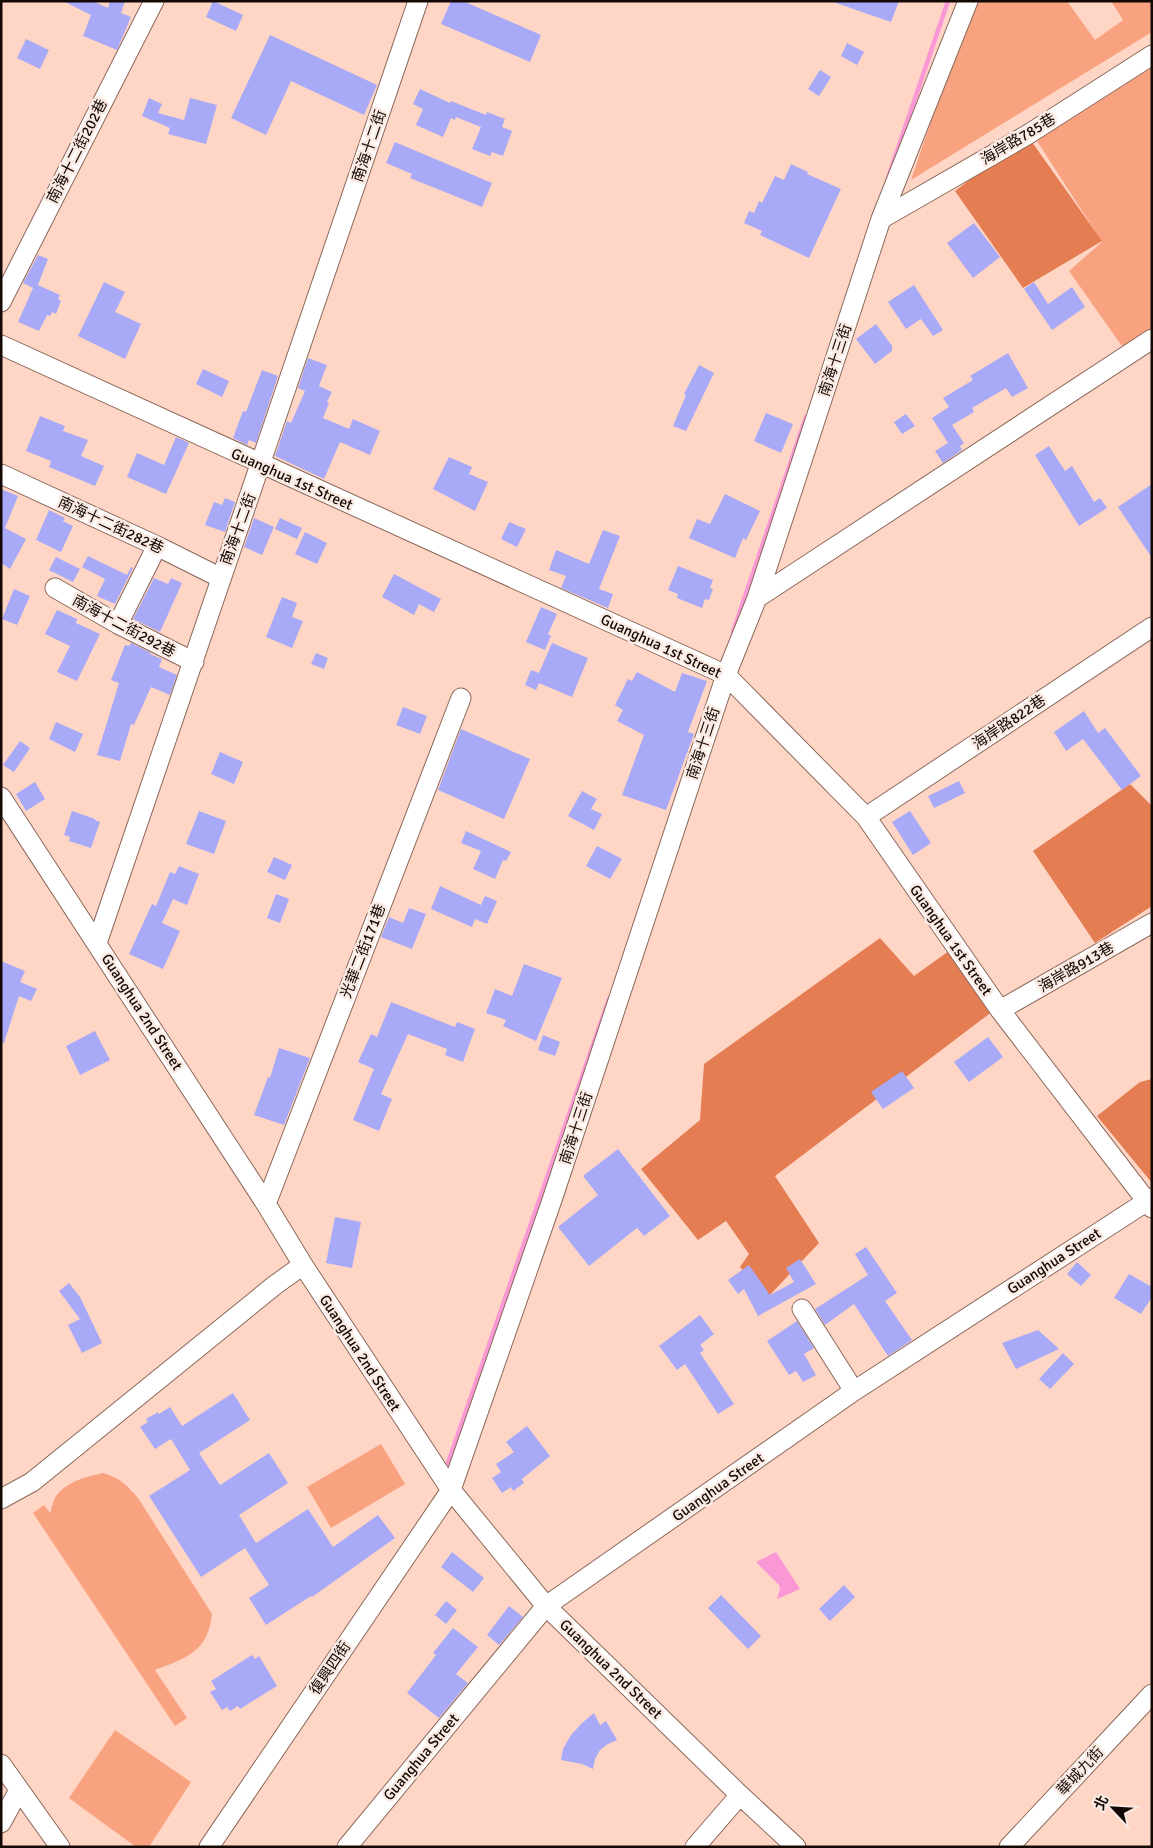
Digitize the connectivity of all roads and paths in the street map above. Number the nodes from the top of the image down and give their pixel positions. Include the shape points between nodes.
1 (154, 1) edge
2 (418, 1) edge
3 (968, 1) edge
4 (1152, 55) edge
5 (881, 219) junction
6 (1, 302) edge
7 (1152, 339) edge
8 (1, 345) edge
9 (261, 465) junction
10 (1, 474) edge
11 (157, 546) junction
12 (221, 578) junction
13 (55, 588) dead end
14 (757, 598) junction
15 (118, 624) junction
16 (1152, 627) edge
17 (194, 662) junction
18 (726, 675) junction
19 (461, 698) dead end
20 (1, 797) edge
21 (866, 817) junction
22 (1152, 923) edge
23 (97, 943) junction
24 (1000, 1010) junction
25 (1150, 1203) edge
26 (266, 1204) junction
27 (303, 1266) junction
28 (802, 1309) dead end
29 (854, 1391) junction
30 (451, 1490) junction
31 (1, 1499) edge
32 (546, 1606) junction
33 (1152, 1694) edge
34 (1, 1764) edge
35 (19, 1790) junction
36 (740, 1795) junction
37 (1, 1823) edge
38 (60, 1847) edge
39 (210, 1847) edge
40 (347, 1847) edge
41 (694, 1847) edge
42 (796, 1847) edge
43 (1009, 1847) edge

1 - 6 street, 南海十二街202巷
2 - 9 street, 南海十二街
3 - 5 street, 南海十三街
4 - 5 street, 海岸路785巷 via 1027,135
5 - 14 street, 南海十三街
7 - 14 street
8 - 9 street, Guanghua 1st Street
9 - 12 street, 南海十二街
9 - 18 street, Guanghua 1st Street
10 - 11 street, 南海十二街282巷
11 - 12 street, 南海十二街282巷
11 - 15 street
12 - 17 street, 南海十二街
13 - 15 street, 南海十二街292巷
14 - 18 street, 南海十三街
15 - 17 street, 南海十二街292巷
16 - 21 street, 海岸路822巷
17 - 23 street, 南海十二街
18 - 21 street, Guanghua 1st Street
18 - 30 street, 南海十三街 via 552,1200
19 - 26 street, 光華二街171巷
20 - 23 street, Guanghua 2nd Street
21 - 24 street, Guanghua 1st Street
22 - 24 street, 海岸路913巷
23 - 26 street, Guanghua 2nd Street
24 - 25 street, Guanghua 1st Street
25 - 29 street, Guanghua Street
26 - 27 street, Guanghua 2nd Street
27 - 30 street, Guanghua 2nd Street
27 - 31 street via 275,1284 32,1482
28 - 29 street
29 - 32 street, Guanghua Street
30 - 32 street, Guanghua 2nd Street
30 - 39 street, 復興四街
32 - 36 street, Guanghua 2nd Street
32 - 40 street, Guanghua Street
33 - 43 street, 華城九街
34 - 35 street
35 - 37 street
35 - 38 street
36 - 41 street
36 - 42 street, Guanghua 2nd Street

